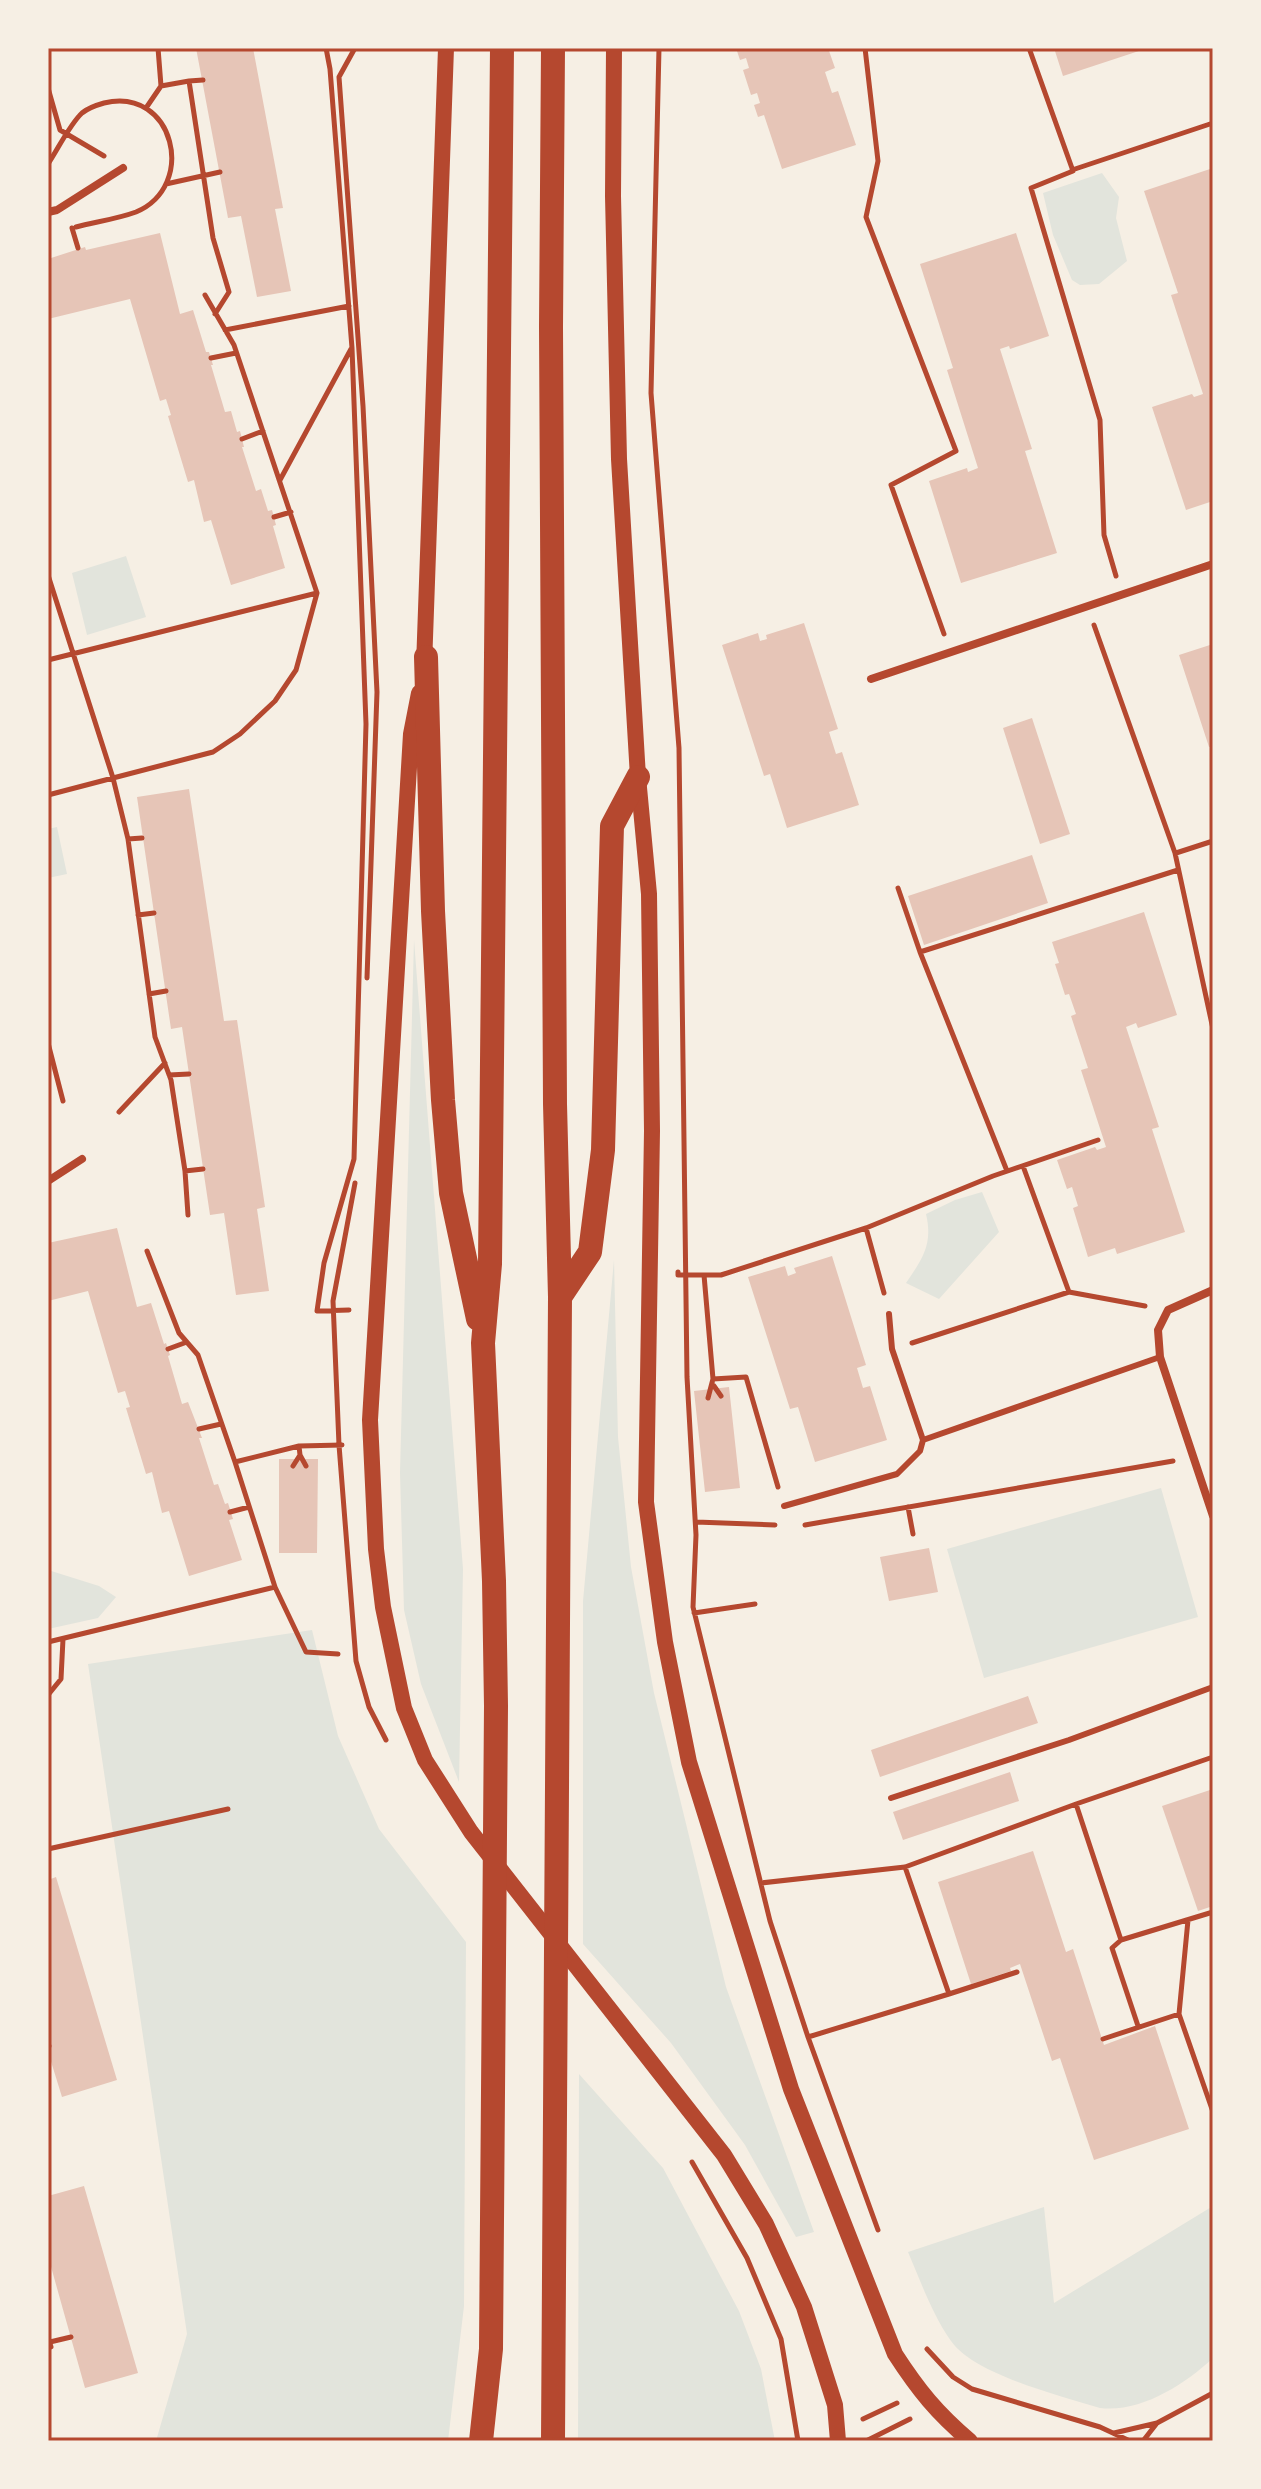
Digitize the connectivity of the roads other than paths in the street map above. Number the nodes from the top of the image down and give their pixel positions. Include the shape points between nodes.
1 (446, 48) edge
2 (502, 48) edge
3 (553, 48) edge
4 (614, 48) edge
5 (123, 168) road end
6 (48, 212) edge
7 (1213, 564) edge
8 (426, 657) junction
9 (871, 679) dead end
10 (638, 777) junction
11 (82, 1159) dead end
12 (48, 1181) edge
13 (1213, 1290) edge
14 (560, 1297) junction
15 (889, 1314) road end
16 (483, 1343) junction
17 (1160, 1357) junction
18 (923, 1440) junction
19 (784, 1506) road end
20 (1213, 1516) edge
21 (1213, 1687) edge
22 (891, 1798) dead end
23 (481, 2441) edge
24 (553, 2441) edge
25 (838, 2441) edge
26 (970, 2441) edge

1 - 8 main road
2 - 16 highway via 490,1264
3 - 14 highway
4 - 10 main road via 619,459
5 - 6 street
7 - 9 street
8 - 16 highway via 443,1100 451,1193
8 - 25 main road via 411,734 370,1420 376,1549 404,1708 425,1760 471,1832 715,2143 766,2224 804,2307 835,2405
10 - 14 highway via 612,826 603,1150 590,1252
10 - 26 main road via 649,894 652,1131 646,1502 665,1642 689,1762 791,2089 895,2354 920,2393
11 - 12 street
13 - 17 street via 1168,1310 1158,1330
14 - 24 highway
15 - 18 lane via 892,1349
16 - 23 highway via 496,1706 491,2349
17 - 18 lane
17 - 20 street
18 - 19 lane via 920,1451 897,1474
21 - 22 lane

